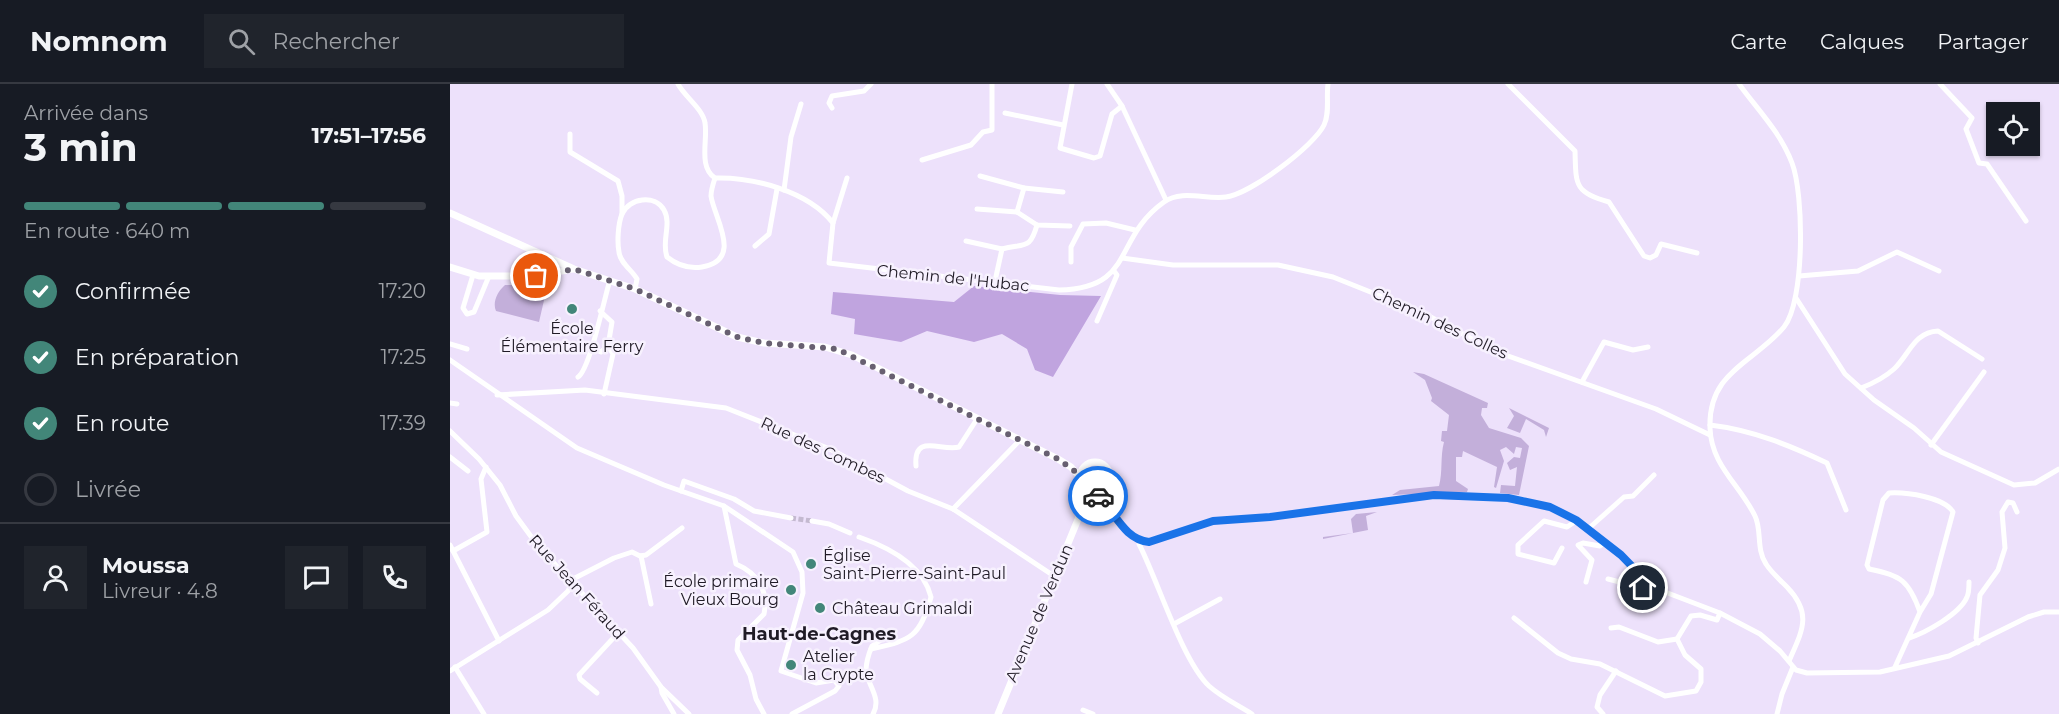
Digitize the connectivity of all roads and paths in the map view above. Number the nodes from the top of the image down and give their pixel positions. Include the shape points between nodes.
1 (678, 84) edge
2 (871, 84) edge
3 (992, 84) edge
4 (1072, 84) edge
5 (1107, 84) edge
6 (1328, 84) edge
7 (1508, 84) edge
8 (1739, 84) edge
9 (1940, 84) edge
10 (801, 104) dead end
11 (1122, 106) junction
12 (832, 108) dead end
13 (1005, 113) dead end
14 (1063, 125) junction
15 (570, 134) dead end
16 (922, 160) dead end
17 (980, 176) dead end
18 (715, 178) junction
19 (848, 178) dead end
20 (1024, 188) junction
21 (781, 190) junction
22 (1063, 192) dead end
23 (1166, 200) junction
24 (977, 209) dead end
25 (1017, 212) junction
26 (450, 213) edge
27 (622, 214) junction
28 (2026, 221) dead end
29 (832, 222) junction
30 (1037, 225) junction
31 (1070, 226) dead end
32 (1135, 230) junction
33 (966, 241) dead end
34 (755, 246) dead end
35 (1002, 249) junction
36 (1697, 253) dead end
37 (548, 256) junction
38 (1122, 258) junction
39 (1071, 262) dead end
40 (450, 267) edge
41 (574, 269) junction
42 (1114, 271) junction
43 (1939, 271) dead end
44 (473, 274) junction
45 (542, 274) junction
46 (489, 276) junction
47 (1799, 276) junction
48 (610, 280) junction
49 (995, 281) junction
50 (635, 289) junction
51 (1796, 298) junction
52 (600, 311) junction
53 (1097, 321) dead end
54 (450, 344) edge
55 (608, 346) junction
56 (1648, 347) dead end
57 (592, 348) junction
58 (467, 349) dead end
59 (1982, 359) dead end
60 (450, 360) edge
61 (1984, 372) dead end
62 (578, 377) dead end
63 (1582, 381) junction
64 (1861, 388) junction
65 (604, 394) junction
66 (497, 395) junction
67 (977, 419) junction
68 (1710, 425) junction
69 (450, 431) edge
70 (1710, 435) junction
71 (1020, 440) junction
72 (1931, 445) junction
73 (450, 457) edge
74 (1058, 459) junction
75 (1086, 464) junction
76 (916, 466) dead end
77 (486, 467) junction
78 (2059, 469) edge
79 (468, 471) dead end
80 (1654, 475) dead end
81 (1080, 477) junction
82 (1084, 487) junction
83 (681, 491) junction
84 (1099, 491) junction
85 (1107, 504) junction
86 (724, 506) junction
87 (953, 509) junction
88 (1083, 509) junction
89 (1846, 510) dead end
90 (2017, 512) dead end
91 (1113, 516) junction
92 (791, 518) tunnel mouth
93 (1576, 520) junction
94 (812, 521) tunnel mouth
95 (682, 528) dead end
96 (1588, 529) junction
97 (850, 533) dead end
98 (859, 537) dead end
99 (1140, 540) junction
100 (1149, 542) junction
101 (1606, 542) junction
102 (452, 548) edge
103 (1562, 548) dead end
104 (641, 556) junction
105 (1149, 560) junction
106 (1054, 576) junction
107 (1608, 579) dead end
108 (1586, 582) dead end
109 (1969, 582) dead end
110 (571, 585) junction
111 (1652, 587) junction
112 (1220, 599) dead end
113 (651, 604) dead end
114 (1920, 612) junction
115 (2059, 612) edge
116 (1720, 613) junction
117 (1514, 618) dead end
118 (1174, 624) junction
119 (1611, 628) dead end
120 (618, 633) junction
121 (887, 636) dead end
122 (1909, 638) junction
123 (1677, 639) junction
124 (499, 641) junction
125 (1978, 643) junction
126 (871, 649) junction
127 (1789, 661) junction
128 (1793, 667) junction
129 (1895, 668) junction
130 (453, 669) edge
131 (1616, 671) junction
132 (662, 687) junction
133 (597, 693) dead end
134 (1083, 710) dead end
135 (484, 714) edge
136 (674, 714) edge
137 (689, 714) edge
138 (764, 714) edge
139 (792, 714) edge
140 (873, 714) edge
141 (998, 714) edge
142 (1093, 714) edge
143 (1251, 714) edge
144 (1603, 714) edge
145 (1778, 714) edge

1 - 18 street via 704,118 706,165
2 - 12 street via 864,91 831,96
3 - 16 street via 992,130 983,132 971,145
4 - 14 street
5 - 11 street
6 - 23 street via 1327,117 1321,131 1257,185 1226,197 1186,195
7 - 36 street via 1575,151 1579,189 1609,202 1644,256 1656,255 1661,244
8 - 47 street via 1776,133 1792,165 1799,228
9 - 28 street via 1972,118 1966,129 1979,163 1987,164
10 - 21 street
11 - 14 street via 1112,114 1100,156 1094,158 1060,148
11 - 23 street
13 - 14 street
15 - 27 street via 570,152 618,181
17 - 20 street
18 - 21 street
18 - 27 street via 712,198 725,240 719,257 705,267 683,266 667,257 666,215 659,204 639,200
19 - 29 street, Chemin de l'Hubac
20 - 22 street
20 - 25 street
21 - 29 street via 807,201
21 - 34 street via 769,234
23 - 32 street
24 - 25 street
25 - 30 street
26 - 37 main road
27 - 50 street via 618,251 637,279
29 - 49 street, Chemin de l'Hubac via 827,257 834,265
30 - 31 street
30 - 35 street, Chemin de l'Hubac via 1029,245
32 - 38 street
32 - 39 street via 1107,223 1083,225 1071,247
33 - 35 street
35 - 49 street
37 - 41 main road
37 - 45 main road via 548,269
38 - 42 street
38 - 63 street, Chemin des Colles via 1173,265 1278,265 1333,277 1423,313 1490,349
40 - 44 main road
41 - 45 main road
41 - 48 main road
42 - 49 street, Chemin de l'Hubac via 1099,283 1075,289
42 - 53 street via 1117,275
43 - 47 street via 1897,252 1858,271
44 - 46 main road
44 - 46 street via 463,308 467,314 474,312
45 - 46 main road
47 - 51 street
48 - 50 main road
48 - 52 street
50 - 67 main road via 737,337 837,349
51 - 64 street via 1838,364
51 - 68 street via 1783,329 1739,365 1719,388 1713,398
52 - 55 street via 612,322
52 - 57 street
54 - 58 street
55 - 57 street via 602,352
55 - 65 street via 612,354
56 - 63 street via 1633,350 1604,342
57 - 62 street via 583,374
59 - 64 street via 1938,331 1930,331 1911,345 1882,379
60 - 66 street
61 - 72 street
63 - 70 street, Chemin des Colles
64 - 72 street
65 - 66 street, Rue des Combes via 585,390
65 - 87 street, Rue des Combes via 726,408 830,449 908,491
66 - 83 street via 577,448
67 - 71 main road
67 - 76 street via 961,446 924,447 917,455
68 - 70 street
68 - 89 street via 1786,444 1827,463
69 - 77 street, Rue Jean Féraud
70 - 127 street via 1726,474 1757,520 1764,562 1802,608 1803,625
71 - 74 main road
71 - 87 street
72 - 78 street via 2014,485 2035,483
73 - 79 street
74 - 75 main road
74 - 81 main road
75 - 81 main road
75 - 84 main road via 1098,462 1108,468 1110,476
77 - 102 street via 481,480 487,532
77 - 110 street, Rue Jean Féraud via 526,532
80 - 96 street
81 - 82 main road
82 - 84 main road
82 - 88 main road, Avenue de Verdun
83 - 86 street
83 - 92 street via 684,482 734,499 754,511
84 - 85 street
84 - 85 street
84 - 88 main road, Avenue de Verdun
85 - 91 street
86 - 138 street via 736,564 751,571 764,594 764,614 738,640 737,650
86 - 139 street via 793,552 800,567 803,592 781,671 812,682 834,680 838,684 835,691
87 - 106 street, Rue des Combes
88 - 91 street via 1095,506
88 - 106 main road, Avenue de Verdun
90 - 125 street via 2013,503 2008,502 2002,512 2005,548 1998,570 1980,595
91 - 99 street
93 - 96 street
93 - 100 street via 1550,507 1524,501 1434,495 1213,521
93 - 103 street via 1567,526 1544,521 1518,545 1518,554 1554,563
94 - 97 street
95 - 104 street
96 - 101 street
98 - 126 street via 903,557 921,576 931,597 910,639
99 - 100 street
99 - 105 street
100 - 105 street
101 - 108 street via 1600,546 1578,545 1592,560
101 - 111 street
102 - 124 street
104 - 110 street via 632,552 619,555 575,578
104 - 113 street
105 - 118 street
106 - 141 main road, Avenue de Verdun
107 - 111 street
109 - 122 street via 1967,597 1958,609 1927,632
110 - 120 street, Rue Jean Féraud
110 - 124 street via 548,610
111 - 116 street
112 - 118 street
114 - 114 street via 1931,594 1953,512 1944,503 1889,493 1883,500 1867,565 1869,569 1899,577
114 - 122 street
115 - 125 street via 2037,613
116 - 123 street via 1717,620 1691,616
116 - 127 street via 1760,634
117 - 131 street via 1558,653
118 - 143 street via 1208,686
119 - 123 street via 1619,627 1658,642
120 - 132 street, Rue Jean Féraud
120 - 133 street via 579,675
121 - 126 street
122 - 129 street
123 - 131 street via 1685,655 1701,669 1701,682 1695,691 1665,696
124 - 130 street
125 - 129 street via 1952,655
126 - 140 street via 866,669 877,702
127 - 128 street
128 - 129 street via 1814,674
128 - 145 street
130 - 135 street
131 - 144 street via 1600,695 1597,706
132 - 136 street
132 - 137 street
134 - 142 street

